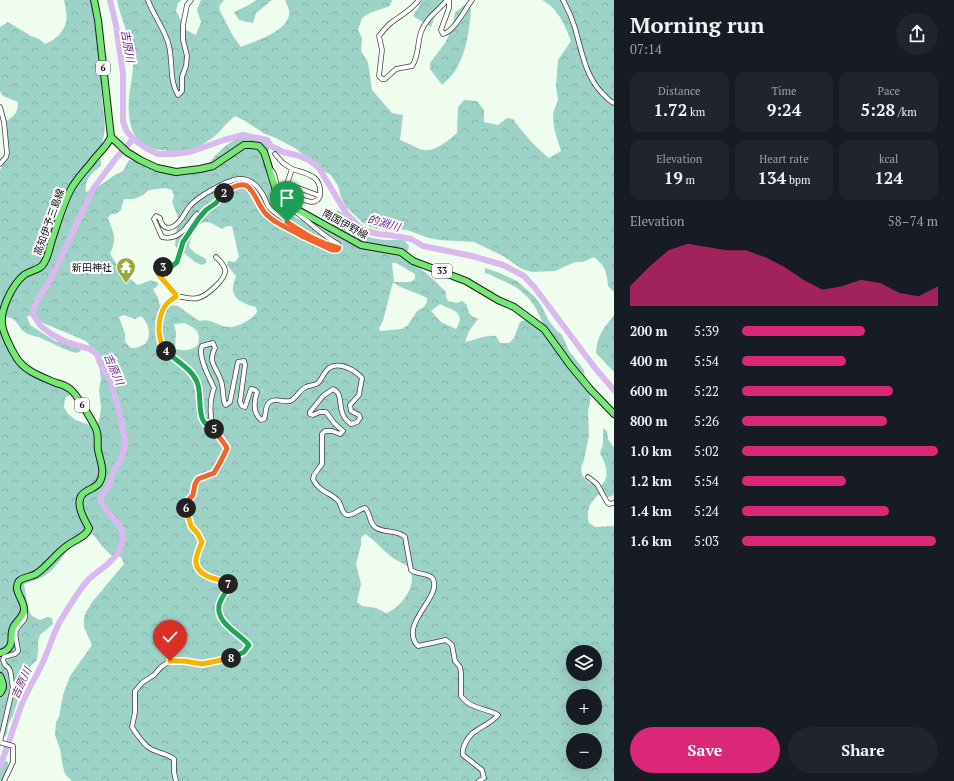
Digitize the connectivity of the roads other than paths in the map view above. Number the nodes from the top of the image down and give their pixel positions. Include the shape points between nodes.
1 (94, 0) edge
2 (148, 0) edge
3 (191, 0) edge
4 (419, 0) edge
5 (448, 0) edge
6 (472, 0) edge
7 (563, 0) edge
8 (614, 103) edge
9 (0, 107) edge
10 (113, 139) junction
11 (275, 154) dead end
12 (0, 164) edge
13 (270, 169) junction
14 (292, 169) junction
15 (320, 196) junction
16 (292, 207) junction
17 (199, 218) junction
18 (339, 247) junction
19 (216, 257) dead end
20 (176, 296) junction
21 (614, 414) edge
22 (212, 423) junction
23 (588, 477) dead end
24 (614, 503) edge
25 (24, 610) junction
26 (0, 653) edge
27 (0, 676) edge
28 (0, 693) edge
29 (4, 781) edge
30 (176, 781) edge
31 (479, 781) edge

1 - 10 main road, 6
2 - 3 street via 169,46 172,79 178,95 182,91 187,56 183,40 185,14
4 - 5 street via 407,12 391,22 379,36 382,50 378,76 382,79 396,69 412,66 416,60 421,32 434,13
5 - 6 street via 449,8 441,30 443,34 451,31
7 - 8 street via 575,28 587,71 598,89
9 - 12 street via 8,153
10 - 13 main road, 南国伊野線 / 33 via 140,160 176,172 214,166 239,147 251,145 259,146
10 - 25 main road, 高知伊予三島線 / 6 via 91,162 70,191 44,263 39,269 32,270 18,281 9,295 2,316 2,325 19,362 35,373 71,389 77,396 97,431 102,472 99,483 83,493 79,501 81,514 89,528 86,533 62,549 34,576 20,580 17,584
11 - 14 street via 283,164
13 - 15 street via 281,191 311,202
13 - 16 main road, 南国伊野線 / 33 via 276,191 282,200
14 - 15 street via 312,175 320,188
14 - 15 street via 288,184
16 - 18 street
16 - 21 main road, 南国伊野線 / 33 via 361,245 401,252 413,261 466,281 498,300 514,306 544,329 570,365
17 - 18 street via 226,192 243,185 248,187 266,214 274,220 325,248 337,250
17 - 18 street via 197,214 185,230 178,236 171,237 162,237 154,219 156,216 160,218 164,227 173,227 189,206 224,183 240,178 255,183 269,208 287,222 315,240
17 - 20 street via 183,242 177,262 171,267 159,270 158,274
19 - 20 street via 226,270 215,287 200,298
20 - 22 street via 165,306 160,316 161,343 164,350 195,377 200,389 202,419 206,424
22 - 30 street via 216,434 227,448 226,452 214,473 198,479 193,495 185,504 191,526 202,542 195,561 196,567 207,576 229,584 220,602 220,613 225,624 249,645 244,652 227,660 202,664 170,661 135,691 132,727 150,748 168,754 174,759
22 - 31 street via 211,401 214,388 200,353 202,346 213,343 214,345 212,362 221,380 226,405 230,402 238,362 244,362 240,402 245,407 251,390 255,390 255,412 261,420 266,416 266,407 270,402 291,400 305,387 319,382 333,366 352,369 361,376 359,395 350,405 351,411 359,415 357,422 351,424 345,420 340,408 339,395 333,389 323,396 310,412 313,415 326,412 343,431 340,434 325,431 322,434 322,459 313,479 319,488 339,502 347,515 365,508 369,512 372,526 401,533 405,537 411,570 419,574 428,574 433,578 431,597 418,616 413,630 414,642 418,646 446,640 452,645 455,661 460,667 460,690 463,699 472,706 498,715 493,721 471,733 462,752 482,770 484,778
23 - 24 street via 597,484 609,504
25 - 26 main road via 13,626 10,646
25 - 29 street via 25,620 16,629 18,651 3,660 10,669 13,687 0,742 14,746 13,762
27 - 28 main road via 4,686

